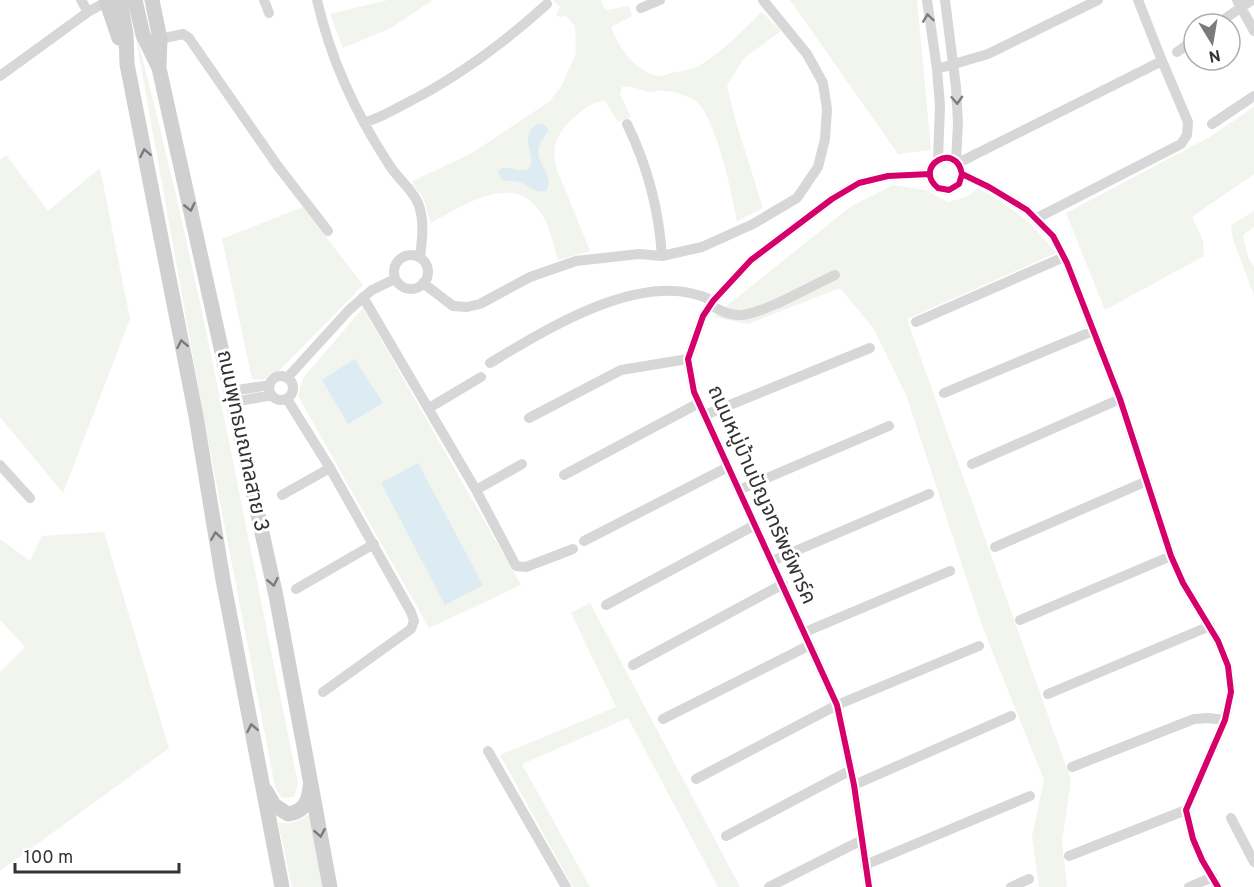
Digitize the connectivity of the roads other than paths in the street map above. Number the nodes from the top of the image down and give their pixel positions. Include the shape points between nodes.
1 (81, 0) edge
2 (135, 0) edge
3 (152, 0) edge
4 (264, 0) edge
5 (317, 0) edge
6 (660, 0) edge
7 (763, 0) edge
8 (927, 0) edge
9 (945, 0) edge
10 (1098, 0) edge
11 (1138, 0) edge
12 (1252, 0) edge
13 (110, 1) edge
14 (549, 4) edge
15 (1238, 4) edge
16 (641, 8) dead end
17 (88, 12) junction
18 (269, 13) dead end
19 (1254, 31) edge
20 (160, 39) junction
21 (1182, 48) edge
22 (951, 52) junction
23 (1177, 52) dead end
24 (934, 54) junction
25 (1162, 60) junction
26 (954, 65) junction
27 (159, 68) junction
28 (937, 69) junction
29 (0, 76) edge
30 (1254, 96) edge
31 (365, 122) junction
32 (627, 124) dead end
33 (1212, 124) dead end
34 (938, 160) junction
35 (959, 166) junction
36 (930, 174) junction
37 (1037, 218) junction
38 (328, 231) dead end
39 (662, 256) junction
40 (1064, 257) junction
41 (420, 258) junction
42 (835, 274) dead end
43 (395, 279) junction
44 (423, 283) junction
45 (363, 297) junction
46 (711, 303) junction
47 (916, 322) dead end
48 (1093, 331) junction
49 (870, 348) dead end
50 (688, 358) junction
51 (490, 363) dead end
52 (481, 377) dead end
53 (287, 378) junction
54 (271, 390) junction
55 (944, 393) dead end
56 (232, 396) junction
57 (287, 399) junction
58 (1120, 399) junction
59 (699, 403) junction
60 (429, 408) junction
61 (705, 415) junction
62 (529, 418) dead end
63 (889, 426) dead end
64 (522, 464) dead end
65 (972, 464) dead end
66 (0, 465) edge
67 (728, 467) junction
68 (330, 468) junction
69 (564, 475) dead end
70 (1147, 481) junction
71 (476, 490) junction
72 (739, 490) junction
73 (929, 494) dead end
74 (282, 495) dead end
75 (30, 498) dead end
76 (755, 525) junction
77 (584, 541) dead end
78 (374, 544) junction
79 (995, 547) dead end
80 (573, 549) dead end
81 (1171, 556) junction
82 (772, 561) junction
83 (950, 571) dead end
84 (783, 584) junction
85 (296, 589) dead end
86 (606, 606) dead end
87 (1020, 620) dead end
88 (1210, 626) junction
89 (805, 632) junction
90 (810, 645) junction
91 (979, 645) dead end
92 (633, 666) dead end
93 (323, 692) dead end
94 (1048, 694) dead end
95 (837, 705) junction
96 (1011, 716) dead end
97 (663, 719) dead end
98 (1225, 720) junction
99 (488, 751) dead end
100 (1072, 767) dead end
101 (851, 770) junction
102 (310, 778) junction
103 (696, 779) dead end
104 (263, 785) junction
105 (854, 785) junction
106 (1030, 796) dead end
107 (1186, 810) junction
108 (1232, 818) dead end
109 (726, 836) dead end
110 (862, 840) junction
111 (1069, 856) dead end
112 (1254, 862) edge
113 (865, 865) junction
114 (1029, 879) dead end
115 (1215, 882) edge
116 (282, 887) edge
117 (330, 887) edge
118 (566, 887) edge
119 (769, 887) edge
120 (869, 887) edge
121 (1011, 887) edge
122 (1189, 887) edge

1 - 17 street
2 - 27 main road, ถนนพุทธมณฑลสาย 3 via 143,35
3 - 20 main road
4 - 18 street
5 - 31 street via 325,35
6 - 16 street
7 - 39 street via 807,54 823,83 827,109 818,167 797,198 753,224 702,247
24 -> 8 street
9 - 22 street
10 - 26 street via 988,54
11 - 25 street
12 - 15 street
13 - 17 street
104 -> 13 main road, ถนนพุทธมณฑลสาย 3 via 128,64
14 - 31 street via 474,64 426,94
15 - 19 street
17 - 29 street
20 - 27 main road
20 - 38 street via 183,34 189,38
21 - 23 street
22 - 24 street
22 - 26 street
24 - 28 street
25 - 35 street
25 - 37 street via 1188,122 1181,144
26 - 28 street
26 -> 35 street
27 -> 56 main road, ถนนพุทธมณฑลสาย 3
28 - 34 street
30 - 33 street
31 - 41 street via 388,164 418,203 423,230
32 - 39 street via 648,176
34 - 35 street via 947,158
34 - 36 street
35 - 36 street via 959,184 949,190 938,188
35 - 37 street
36 - 46 street, ถนนหมู่บ้านปัญจทรัพย์พาร์ค via 888,176 859,183 841,193 751,260
37 - 40 street
39 - 44 street via 639,254 576,261 530,277 467,307 453,306
40 - 47 street
40 - 48 street
41 - 43 street via 410,255 400,259 394,268
41 - 44 street via 428,270
42 - 46 street via 740,316 727,314
43 - 44 street via 405,288
43 - 45 street
45 - 53 street
45 - 60 street
46 - 50 street, ถนนหมู่บ้านปัญจทรัพย์พาร์ค
46 - 51 street via 700,294 682,290 624,297 587,309
48 - 55 street
48 - 58 street
49 - 61 street
50 - 59 street, ถนนหมู่บ้านปัญจทรัพย์พาร์ค
50 - 62 street via 621,370
52 - 60 street
53 - 54 street via 277,377
53 - 57 street via 293,388
54 - 56 street
54 - 57 street via 282,400
56 -> 102 main road, ถนนพุทธมณฑลสาย 3 via 276,596
57 - 68 street
58 - 65 street
58 - 70 street
59 - 61 street, ถนนหมู่บ้านปัญจทรัพย์พาร์ค
59 - 69 street
60 - 71 street
61 - 67 street, ถนนหมู่บ้านปัญจทรัพย์พาร์ค
63 - 72 street
64 - 71 street
66 - 75 street
67 - 72 street, ถนนหมู่บ้านปัญจทรัพย์พาร์ค
67 - 77 street
68 - 74 street
68 - 78 street
70 - 79 street
70 - 81 street
71 - 80 street via 516,566 526,567
72 - 76 street, ถนนหมู่บ้านปัญจทรัพย์พาร์ค
73 - 82 street
76 - 82 street, ถนนหมู่บ้านปัญจทรัพย์พาร์ค
76 - 86 street
78 - 85 street
78 - 93 street via 414,621 411,629
81 - 87 street
81 - 88 street
82 - 84 street, ถนนหมู่บ้านปัญจทรัพย์พาร์ค
83 - 89 street
84 - 89 street, ถนนหมู่บ้านปัญจทรัพย์พาร์ค
84 - 92 street
88 - 94 street
88 - 98 street via 1228,666 1231,692
89 - 90 street, ถนนหมู่บ้านปัญจทรัพย์พาร์ค
90 - 95 street, ถนนหมู่บ้านปัญจทรัพย์พาร์ค
90 - 97 street
91 - 95 street
95 - 101 street, ถนนหมู่บ้านปัญจทรัพย์พาร์ค
95 - 103 street
96 - 105 street
98 - 100 street via 1194,719
98 - 107 street
99 - 118 street
101 - 105 street, ถนนหมู่บ้านปัญจทรัพย์พาร์ค
101 - 109 street
102 - 104 main road via 308,800 297,813 280,810
102 -> 117 main road, ถนนพุทธมณฑลสาย 3
104 - 116 main road, ถนนพุทธมณฑลสาย 3
105 - 110 street, ถนนหมู่บ้านปัญจทรัพย์พาร์ค
106 - 113 street
107 - 111 street
107 - 115 street via 1193,838
108 - 112 street
110 - 113 street, ถนนหมู่บ้านปัญจทรัพย์พาร์ค
110 - 119 street
113 - 120 street, ถนนหมู่บ้านปัญจทรัพย์พาร์ค
114 - 121 street
115 - 122 street

